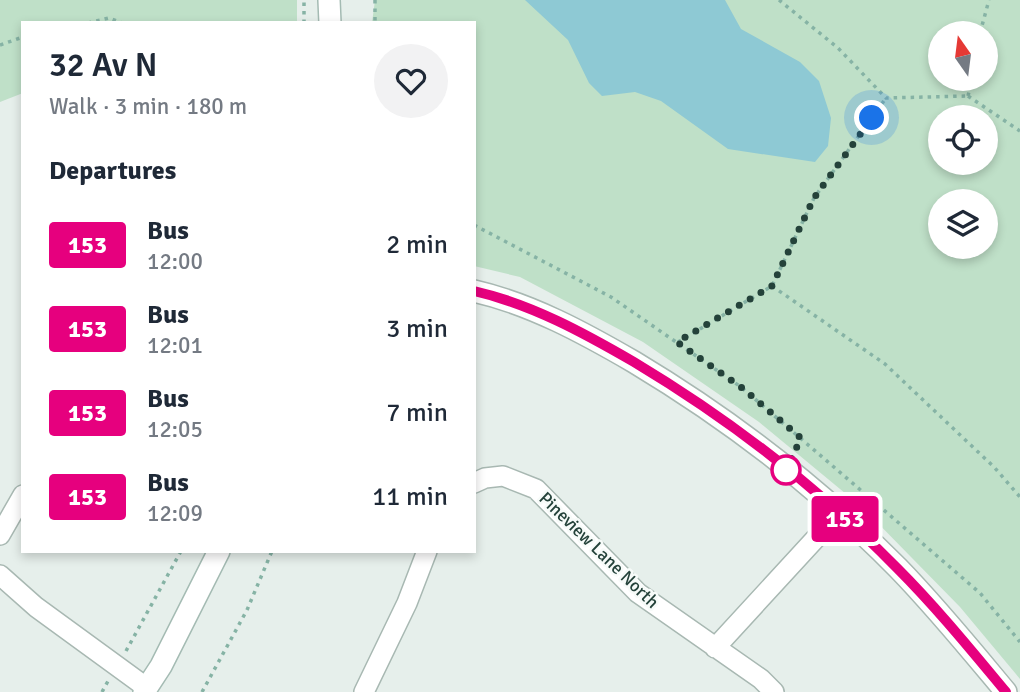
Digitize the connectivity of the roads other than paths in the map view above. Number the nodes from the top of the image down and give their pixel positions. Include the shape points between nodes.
1 (329, 0) edge
2 (330, 21) edge
3 (476, 291) edge
4 (479, 481) edge
5 (21, 498) edge
6 (839, 513) junction
7 (0, 535) edge
8 (218, 553) edge
9 (426, 553) edge
10 (0, 575) edge
11 (715, 648) junction
12 (146, 690) edge
13 (365, 692) edge
14 (774, 692) edge
15 (1006, 692) edge

1 - 2 street
3 - 6 street via 575,329 672,385 735,428
4 - 11 street, Pineview Lane North via 503,476 536,489 638,593
5 - 7 street
6 - 11 street
6 - 15 street via 898,568
8 - 12 street
9 - 13 street
10 - 12 street
11 - 14 street, Pineview Lane North

